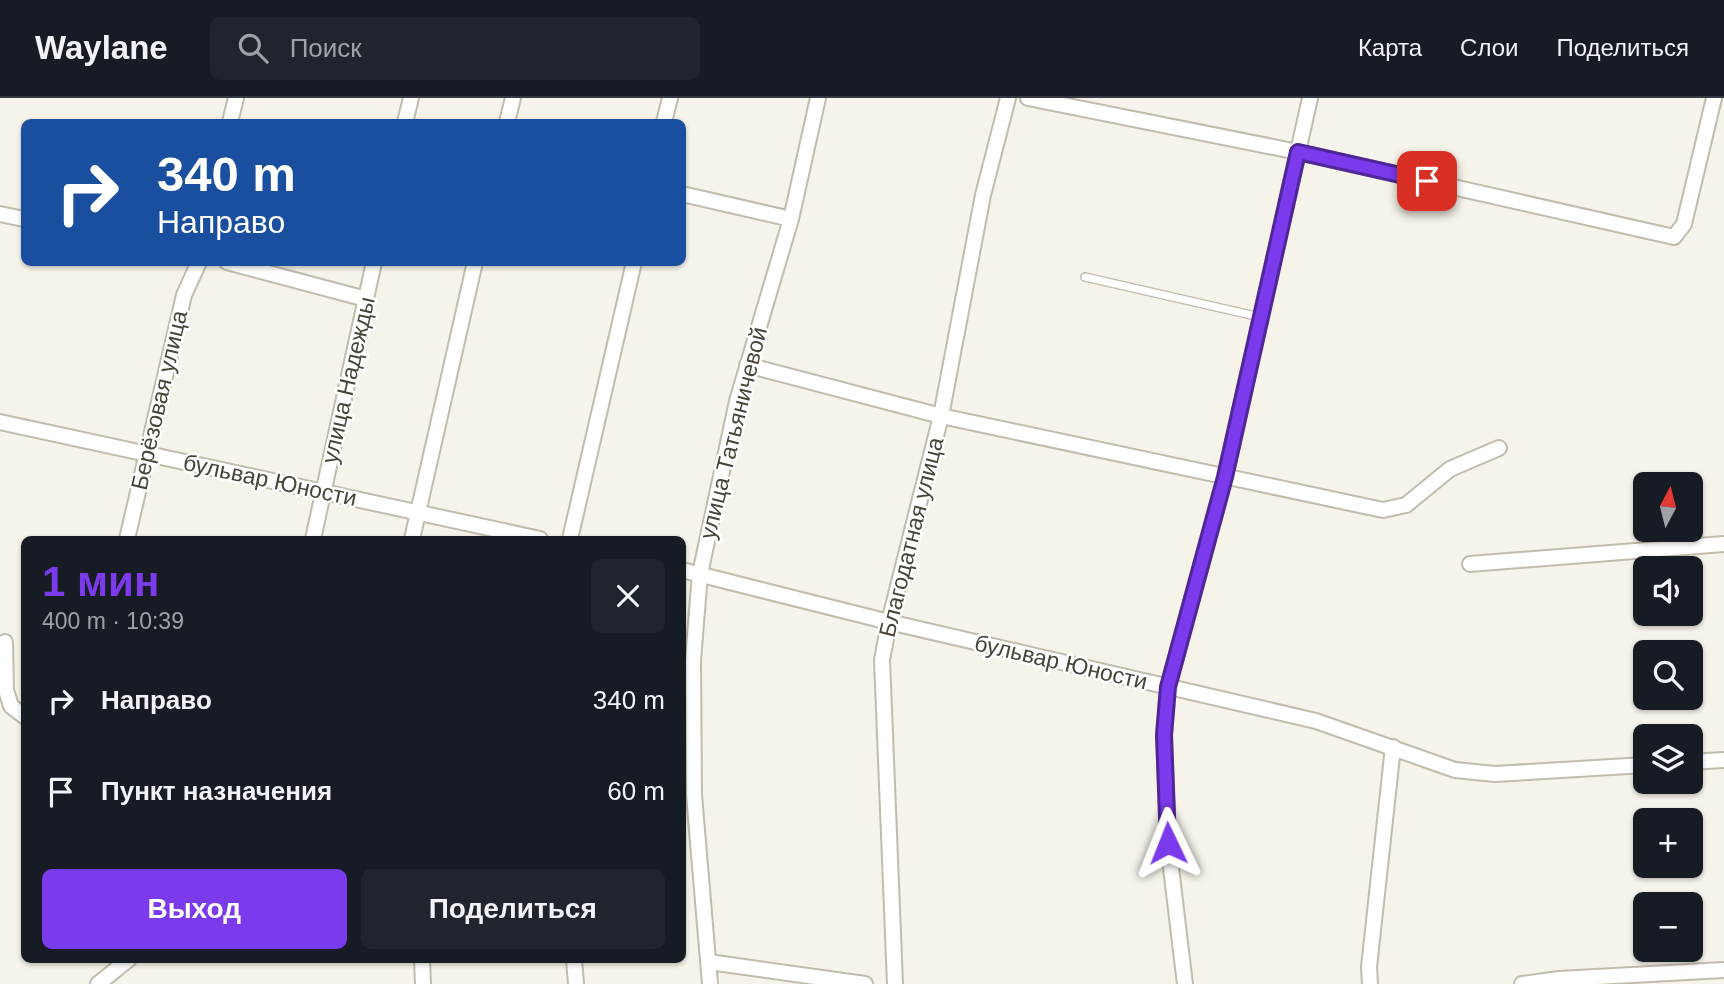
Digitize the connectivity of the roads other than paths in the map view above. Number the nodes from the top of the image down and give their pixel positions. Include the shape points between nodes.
1 (236, 98) edge
2 (411, 98) edge
3 (513, 98) edge
4 (670, 98) edge
5 (818, 98) edge
6 (1008, 98) edge
7 (1028, 98) edge
8 (1310, 98) edge
9 (1714, 98) edge
10 (231, 119) edge
11 (406, 119) edge
12 (508, 119) edge
13 (665, 119) edge
14 (1298, 152) junction
15 (686, 195) edge
16 (0, 214) edge
17 (21, 218) edge
18 (790, 219) junction
19 (197, 266) edge
20 (242, 266) edge
21 (373, 266) edge
22 (474, 266) edge
23 (633, 266) edge
24 (1085, 276) dead end
25 (366, 299) junction
26 (1260, 317) junction
27 (747, 365) junction
28 (940, 416) junction
29 (0, 422) edge
30 (1499, 448) dead end
31 (145, 453) junction
32 (1225, 477) junction
33 (323, 490) junction
34 (418, 512) junction
35 (128, 536) edge
36 (314, 536) edge
37 (413, 536) edge
38 (526, 536) edge
39 (571, 536) edge
40 (1724, 544) edge
41 (1470, 564) dead end
42 (686, 571) edge
43 (700, 573) junction
44 (889, 622) junction
45 (5, 642) dead end
46 (1168, 687) junction
47 (3, 691) edge
48 (21, 714) edge
49 (1393, 747) junction
50 (1724, 760) edge
51 (1703, 761) edge
52 (1633, 766) edge
53 (709, 962) junction
54 (124, 963) edge
55 (422, 963) edge
56 (574, 963) edge
57 (1724, 970) edge
58 (1559, 981) edge
59 (97, 984) edge
60 (424, 984) edge
61 (576, 984) edge
62 (710, 984) edge
63 (865, 984) edge
64 (895, 984) edge
65 (1185, 984) edge
66 (1370, 984) edge
67 (1522, 984) edge

1 - 10 street
2 - 11 street
3 - 12 street
4 - 13 street
5 - 18 street, улица Татьяничевой
6 - 28 street, Благодатная улица via 983,195
7 - 14 street
8 - 14 street
9 - 14 street via 1684,224 1674,237
14 - 26 street
15 - 18 street
16 - 17 street
18 - 27 street, улица Татьяничевой
19 - 31 street, Берёзовая улица via 184,295
20 - 25 street
21 - 25 street, улица Надежды
22 - 34 street
23 - 39 street
24 - 26 lane
25 - 33 street, улица Надежды
26 - 32 street
27 - 28 street
27 - 43 street, улица Татьяничевой
28 - 32 street
28 - 44 street, Благодатная улица
29 - 31 street, бульвар Юности
30 - 32 street via 1450,470 1406,505 1383,510
31 - 33 street, бульвар Юности
31 - 35 street, Берёзовая улица
32 - 46 street
33 - 34 street, бульвар Юности
33 - 36 street, улица Надежды
34 - 37 street
34 - 38 street, бульвар Юности
40 - 41 street
42 - 43 street, бульвар Юности
43 - 44 street, бульвар Юности
43 - 53 street, улица Татьяничевой via 693,660 694,795
44 - 46 street, бульвар Юности
44 - 64 street, Благодатная улица via 883,660
45 - 47 street
46 - 49 street, бульвар Юности via 1316,721
46 - 65 street via 1164,735 1168,843
47 - 48 street
49 - 52 street, бульвар Юности via 1455,769 1495,774
49 - 66 street
50 - 51 street
53 - 62 street, улица Татьяничевой
53 - 63 street
54 - 59 street
55 - 60 street
56 - 61 street
57 - 58 street
58 - 67 street

